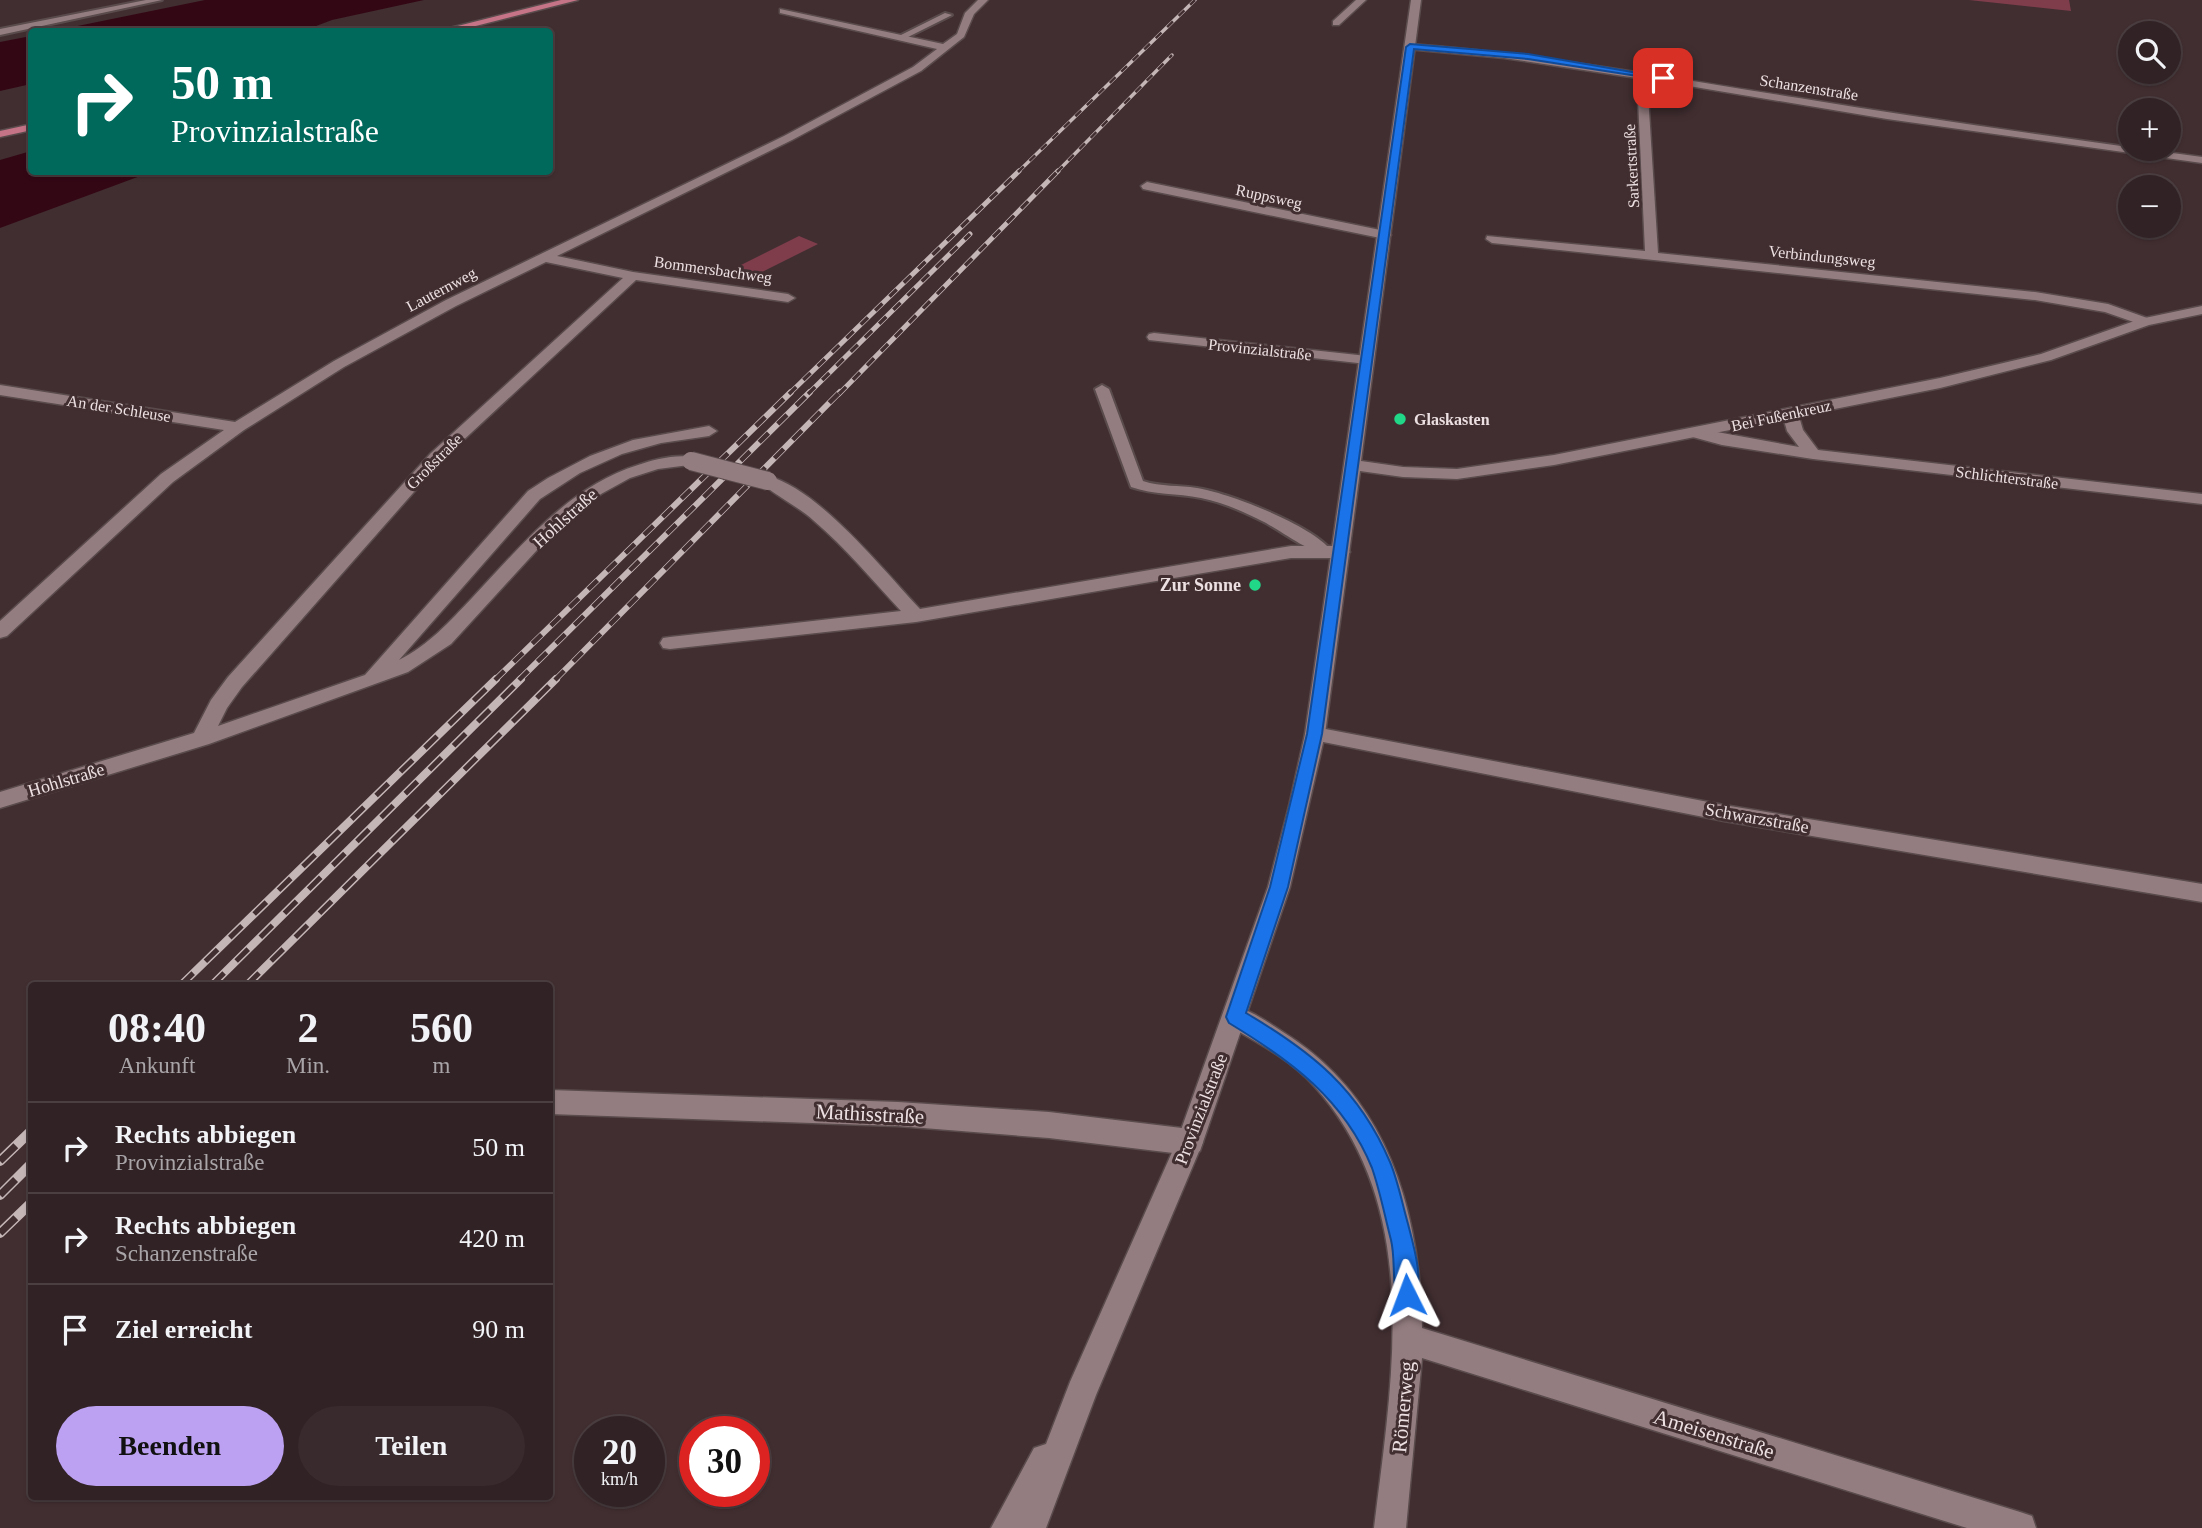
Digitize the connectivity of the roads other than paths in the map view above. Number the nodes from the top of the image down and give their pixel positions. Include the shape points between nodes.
1 (158, 0) edge
2 (573, 0) edge
3 (983, 0) edge
4 (1361, 0) edge
5 (1416, 0) edge
6 (783, 11) dead end
7 (948, 15) dead end
8 (1336, 23) dead end
9 (455, 28) edge
10 (0, 32) edge
11 (899, 38) junction
12 (1410, 47) junction
13 (946, 48) junction
14 (1642, 74) junction
15 (28, 128) edge
16 (0, 134) edge
17 (2202, 160) edge
18 (1147, 186) dead end
19 (1385, 235) junction
20 (1492, 239) dead end
21 (1652, 255) junction
22 (543, 257) junction
23 (633, 276) junction
24 (788, 298) dead end
25 (2202, 310) edge
26 (2145, 322) junction
27 (1154, 337) dead end
28 (1367, 360) junction
29 (1102, 389) dead end
30 (0, 390) edge
31 (1790, 413) junction
32 (238, 427) junction
33 (709, 431) dead end
34 (1695, 433) junction
35 (1813, 454) junction
36 (1353, 465) junction
37 (2202, 499) edge
38 (1332, 551) junction
39 (916, 616) junction
40 (0, 632) edge
41 (670, 643) dead end
42 (371, 679) junction
43 (1315, 734) junction
44 (202, 739) junction
45 (0, 800) edge
46 (2202, 893) edge
47 (1236, 1017) junction
48 (553, 1102) edge
49 (1190, 1142) junction
50 (1409, 1339) junction
51 (1081, 1393) junction
52 (1006, 1528) edge
53 (1030, 1528) edge
54 (1390, 1528) edge
55 (2020, 1528) edge

1 - 10 lane
2 - 9 main road
3 - 13 street, Lauternweg via 970,13 961,35
4 - 8 street
5 - 12 street, Provinzialstraße
6 - 11 street
7 - 11 lane
11 - 13 street
12 - 14 street, Schanzenstraße via 1528,57
12 - 19 street, Provinzialstraße
13 - 22 street, Lauternweg via 917,69 819,122
14 - 17 street, Schanzenstraße
14 - 21 street, Sarkertstraße
15 - 16 main road
18 - 19 street, Ruppsweg
19 - 28 street, Provinzialstraße
20 - 21 street, Verbindungsweg
21 - 26 street, Verbindungsweg via 2035,296 2108,308
22 - 23 street
22 - 32 street, Lauternweg via 378,342
23 - 24 street, Bommersbachweg
23 - 44 street, Großstraße via 437,456 394,502 234,682
25 - 26 street, Bei Fußenkreuz
26 - 31 street, Bei Fußenkreuz via 2046,357
27 - 28 street, Provinzialstraße
28 - 36 street, Provinzialstraße
29 - 38 lane via 1136,484 1164,492 1206,494
30 - 32 street, An der Schleuse
31 - 34 street, Bei Fußenkreuz
31 - 35 street via 1795,431
32 - 40 street, Lauternweg via 167,478
33 - 42 street, Hohlstraße via 645,440 603,454 534,495
34 - 35 street, Schlichterstraße
34 - 36 street, Bei Fußenkreuz via 1457,474
35 - 37 street, Schlichterstraße
36 - 38 street, Provinzialstraße
38 - 39 street via 1291,552
38 - 43 street, Provinzialstraße
39 - 41 street
39 - 42 street, Hohlstraße, bridge via 811,507 790,492 768,481 691,461 657,463 596,488 441,642 408,664
42 - 44 street, Hohlstraße
43 - 46 street, Schwarzstraße via 1724,813
43 - 47 street, Provinzialstraße via 1279,887
44 - 45 street, Hohlstraße
47 - 49 street, Provinzialstraße
47 - 50 street, Römerweg via 1322,1076 1352,1112 1381,1165 1405,1252
48 - 49 street, Mathisstraße via 898,1114
49 - 51 street, Provinzialstraße
50 - 54 street, Römerweg
50 - 55 street, Ameisenstraße
51 - 52 street, Provinzialstraße
51 - 53 street, Provinzialstraße

